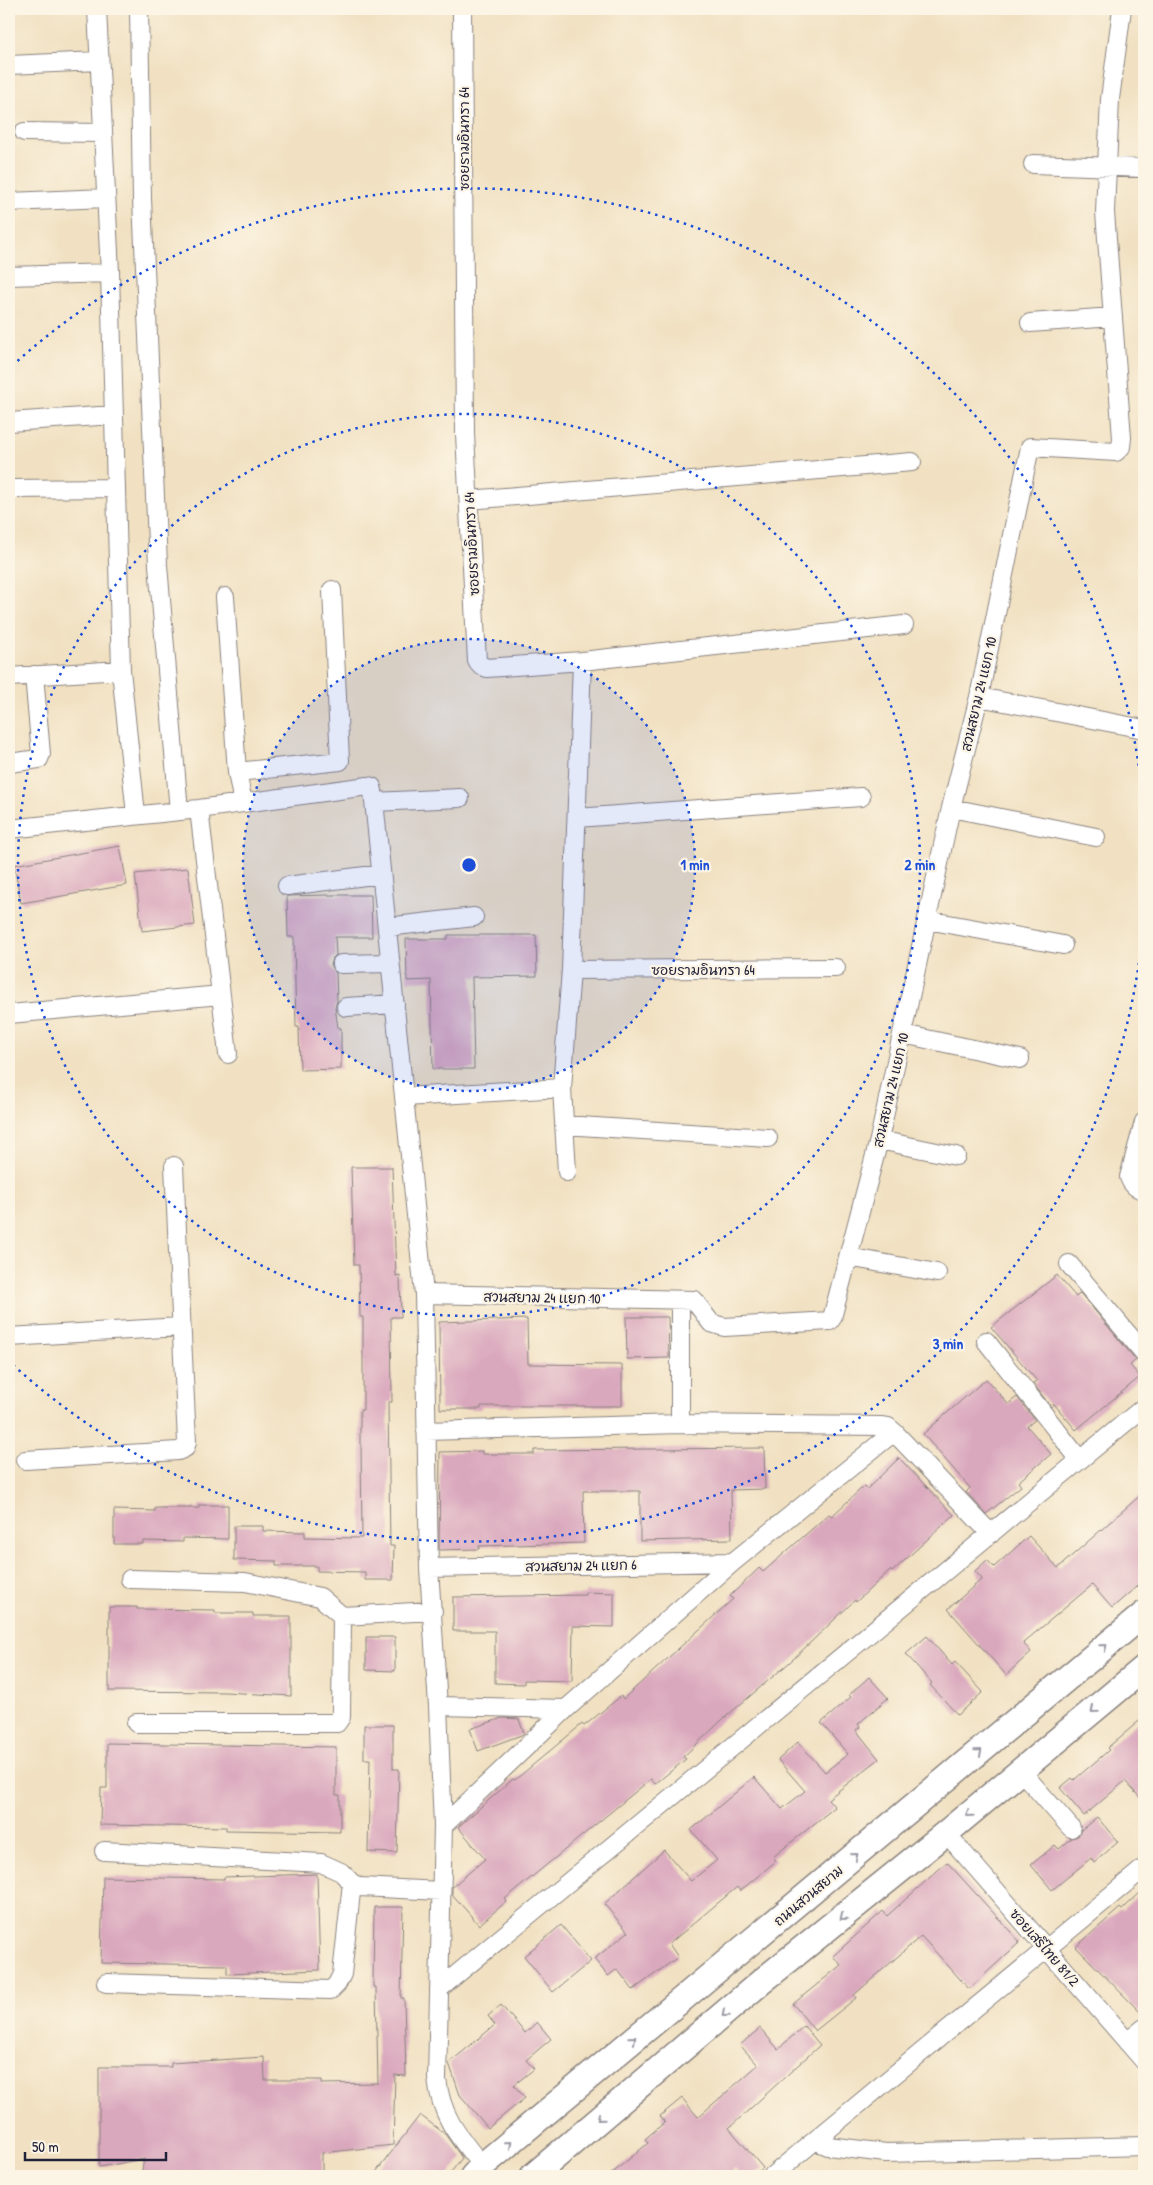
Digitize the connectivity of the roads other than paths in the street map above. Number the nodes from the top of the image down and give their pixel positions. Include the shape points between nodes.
1 (97, 9) edge
2 (139, 9) edge
3 (462, 9) edge
4 (1122, 9) edge
5 (99, 61) junction
6 (9, 65) edge
7 (24, 132) dead end
8 (102, 133) junction
9 (1034, 164) dead end
10 (1107, 166) junction
11 (1144, 168) edge
12 (106, 198) junction
13 (9, 202) edge
14 (110, 273) junction
15 (9, 276) edge
16 (1113, 317) junction
17 (1030, 323) dead end
18 (114, 415) junction
19 (9, 422) edge
20 (912, 462) dead end
21 (116, 488) junction
22 (9, 489) edge
23 (469, 500) junction
24 (332, 590) dead end
25 (225, 597) dead end
26 (904, 625) dead end
27 (582, 661) junction
28 (121, 670) junction
29 (34, 675) junction
30 (9, 677) edge
31 (979, 697) junction
32 (1144, 730) edge
33 (9, 763) edge
34 (237, 772) junction
35 (460, 798) dead end
36 (861, 798) dead end
37 (374, 802) junction
38 (244, 804) junction
39 (951, 808) junction
40 (199, 809) junction
41 (179, 811) junction
42 (136, 815) junction
43 (577, 818) junction
44 (9, 828) edge
45 (1096, 837) dead end
46 (382, 874) junction
47 (287, 886) dead end
48 (474, 917) dead end
49 (927, 920) junction
50 (387, 926) junction
51 (1064, 945) dead end
52 (390, 963) junction
53 (341, 964) dead end
54 (836, 968) dead end
55 (571, 970) junction
56 (221, 995) junction
57 (395, 1004) junction
58 (346, 1007) dead end
59 (9, 1014) edge
60 (903, 1034) junction
61 (228, 1054) dead end
62 (1020, 1059) dead end
63 (562, 1088) junction
64 (404, 1098) junction
65 (1144, 1122) edge
66 (564, 1125) junction
67 (768, 1138) dead end
68 (879, 1140) junction
69 (956, 1156) dead end
70 (174, 1166) dead end
71 (567, 1172) dead end
72 (1144, 1190) edge
73 (848, 1257) junction
74 (1068, 1264) dead end
75 (937, 1273) dead end
76 (424, 1294) junction
77 (680, 1300) junction
78 (181, 1327) junction
79 (9, 1337) edge
80 (986, 1341) dead end
81 (1144, 1353) edge
82 (1144, 1407) edge
83 (680, 1424) junction
84 (426, 1431) junction
85 (894, 1432) junction
86 (25, 1460) dead end
87 (1080, 1460) junction
88 (991, 1534) junction
89 (733, 1562) junction
90 (429, 1568) junction
91 (130, 1579) dead end
92 (433, 1611) junction
93 (1144, 1614) edge
94 (342, 1616) junction
95 (1144, 1668) edge
96 (438, 1706) junction
97 (566, 1709) junction
98 (136, 1723) dead end
99 (1021, 1771) junction
100 (442, 1826) junction
101 (1071, 1828) dead end
102 (946, 1833) junction
103 (104, 1851) dead end
104 (1144, 1868) edge
105 (352, 1883) junction
106 (441, 1891) junction
107 (1046, 1949) junction
108 (737, 1954) junction
109 (106, 1982) dead end
110 (761, 1982) junction
111 (439, 1989) junction
112 (1144, 2028) edge
113 (1127, 2042) junction
114 (1144, 2061) edge
115 (816, 2140) junction
116 (1144, 2146) edge
117 (478, 2171) edge
118 (533, 2176) edge
119 (772, 2176) edge

1 - 5 street
2 - 41 street via 142,199 157,555
3 - 23 street, ซอยรามอินทรา 64 via 465,434
4 - 10 street via 1110,99
5 - 6 street
5 - 8 street
7 - 8 street
8 - 12 street
9 - 10 street
10 - 11 street
10 - 16 street via 1105,212
12 - 13 street
12 - 14 street
14 - 15 street
14 - 18 street
16 - 17 street
16 - 31 street, สวนสยาม 24 แยก 10 via 1121,447 1116,452 1030,447
18 - 19 street
18 - 21 street
20 - 23 street
21 - 22 street
21 - 28 street
23 - 27 street, ซอยรามอินทรา 64 via 477,661 487,668
24 - 34 street via 340,761
25 - 34 street
26 - 27 street
27 - 43 street
28 - 29 street
28 - 42 street
29 - 30 street
29 - 33 street via 41,754 39,759
31 - 32 street
31 - 39 street, สวนสยาม 24 แยก 10
34 - 38 street
35 - 37 street
36 - 43 street
37 - 38 street via 372,787 368,786
37 - 46 street
38 - 40 street
39 - 45 street
39 - 49 street, สวนสยาม 24 แยก 10
40 - 41 street
40 - 56 street
41 - 42 street
42 - 44 street
43 - 55 street
46 - 47 street
46 - 50 street
48 - 50 street
49 - 51 street
49 - 60 street, สวนสยาม 24 แยก 10
50 - 52 street
52 - 53 street
52 - 57 street
54 - 55 street, ซอยรามอินทรา 64
55 - 63 street
56 - 59 street
56 - 61 street
57 - 58 street
57 - 64 street
60 - 62 street
60 - 68 street, สวนสยาม 24 แยก 10
63 - 64 street
63 - 66 street
64 - 76 street
65 - 72 street via 1128,1177 1138,1189
66 - 67 street
66 - 71 street
68 - 69 street
68 - 73 street, สวนสยาม 24 แยก 10
70 - 78 street
73 - 75 street
73 - 77 street, สวนสยาม 24 แยก 10 via 830,1321 724,1326 711,1323 696,1301
74 - 81 street
76 - 77 street, สวนสยาม 24 แยก 10
76 - 84 street
77 - 83 street
78 - 79 street
78 - 86 street via 187,1442 184,1448 178,1451
80 - 87 street
82 - 87 street
83 - 84 street
83 - 85 street via 881,1426
84 - 90 street
85 - 88 street
85 - 89 street
87 - 88 street
88 - 111 street
89 - 90 street, สวนสยาม 24 แยก 6
89 - 97 street
90 - 92 street
91 - 94 street via 245,1582 320,1597
92 - 94 street
92 - 96 street
108 -> 93 street, ถนนสวนสยาม
94 - 98 street via 341,1717 337,1723
95 -> 99 street
96 - 97 street
96 - 100 street
97 - 100 street
99 - 101 street
99 -> 102 street
100 - 106 street
102 - 107 street, ซอยเสรีไทย 81/2
102 -> 110 street
103 - 105 street via 321,1863 341,1872
104 - 107 street
105 - 106 street via 360,1887
105 - 109 street via 342,1974 331,1990
106 - 111 street
107 - 113 street, ซอยเสรีไทย 81/2
107 - 115 street
108 - 110 street
117 -> 108 street, ถนนสวนสยาม
110 -> 118 street
111 - 117 street via 439,2094 444,2112
112 - 113 street
113 - 114 street, ซอยเสรีไทย 81/2
115 - 116 street via 828,2146 886,2152
115 - 119 street

